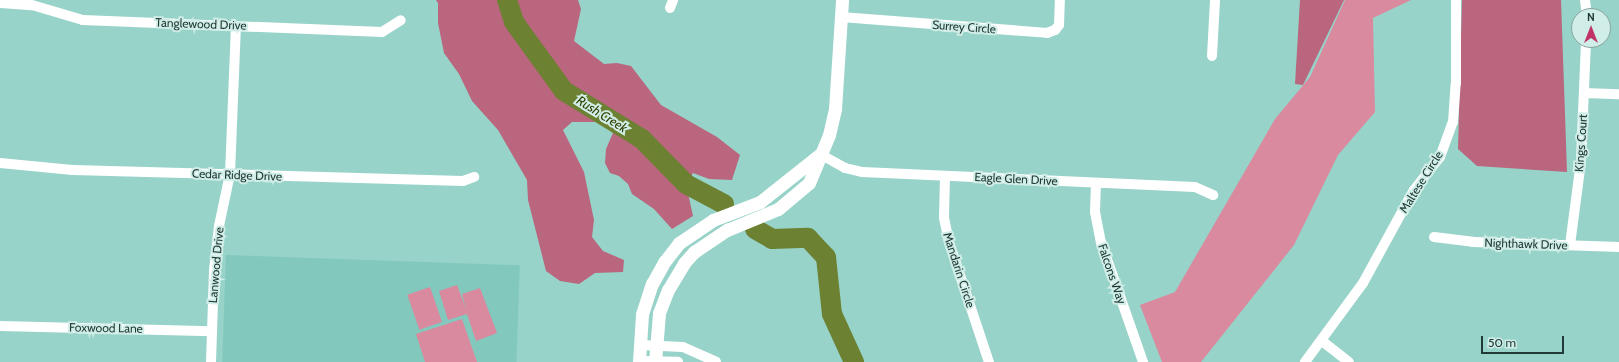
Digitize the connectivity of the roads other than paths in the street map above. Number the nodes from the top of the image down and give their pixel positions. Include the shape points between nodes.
1 (842, 0) edge
2 (1060, 0) edge
3 (1215, 0) edge
4 (1456, 0) edge
5 (0, 3) edge
6 (841, 17) junction
7 (401, 20) dead end
8 (236, 26) junction
9 (1586, 48) edge
10 (1212, 56) dead end
11 (1584, 93) junction
12 (1619, 94) edge
13 (820, 154) junction
14 (0, 163) edge
15 (230, 174) junction
16 (945, 176) junction
17 (474, 177) dead end
18 (1096, 183) junction
19 (1213, 195) dead end
20 (1434, 237) dead end
21 (1570, 245) junction
22 (1619, 247) edge
23 (0, 326) edge
24 (212, 331) junction
25 (1322, 341) junction
26 (640, 345) junction
27 (657, 345) junction
28 (639, 361) edge
29 (655, 361) edge
30 (211, 362) edge
31 (678, 362) edge
32 (716, 362) edge
33 (989, 362) edge
34 (1143, 362) edge
35 (1305, 362) edge
36 (1349, 362) edge

1 - 6 street
2 - 6 street, Surrey Circle via 1059,25 1047,33
3 - 10 street
4 - 25 street, Maltese Circle via 1456,83 1453,122 1442,150 1414,190 1363,283
5 - 8 street, Tanglewood Drive via 32,5 83,20
6 - 13 street via 835,109 829,135
7 - 8 street, Tanglewood Drive via 382,32
8 - 15 street, Lanwood Drive
9 - 11 street, Kings Court
11 - 12 street
11 - 21 street, Kings Court via 1581,161
13 - 16 street, Eagle Glen Drive via 845,168 862,172
13 - 26 street via 760,202 713,220 678,243 652,284 642,314
13 - 27 street via 808,182 785,204 767,215 727,230 694,252 668,290 659,313
14 - 15 street, Cedar Ridge Drive via 73,170
15 - 17 street, Cedar Ridge Drive via 463,181
15 - 24 street, Lanwood Drive via 218,233
16 - 18 street, Eagle Glen Drive
16 - 33 street, Mandarin Circle via 946,230
18 - 19 street, Eagle Glen Drive via 1195,187
18 - 34 street, Falcons Way via 1095,212 1101,242
20 - 21 street, Nighthawk Drive via 1473,242
21 - 22 street, Nighthawk Drive
23 - 24 street, Foxwood Lane
24 - 30 street, Lanwood Drive
25 - 35 street, Maltese Circle
25 - 36 street
26 - 27 street
26 - 28 street
27 - 29 street
27 - 32 street via 684,347
28 - 29 street
29 - 31 street

